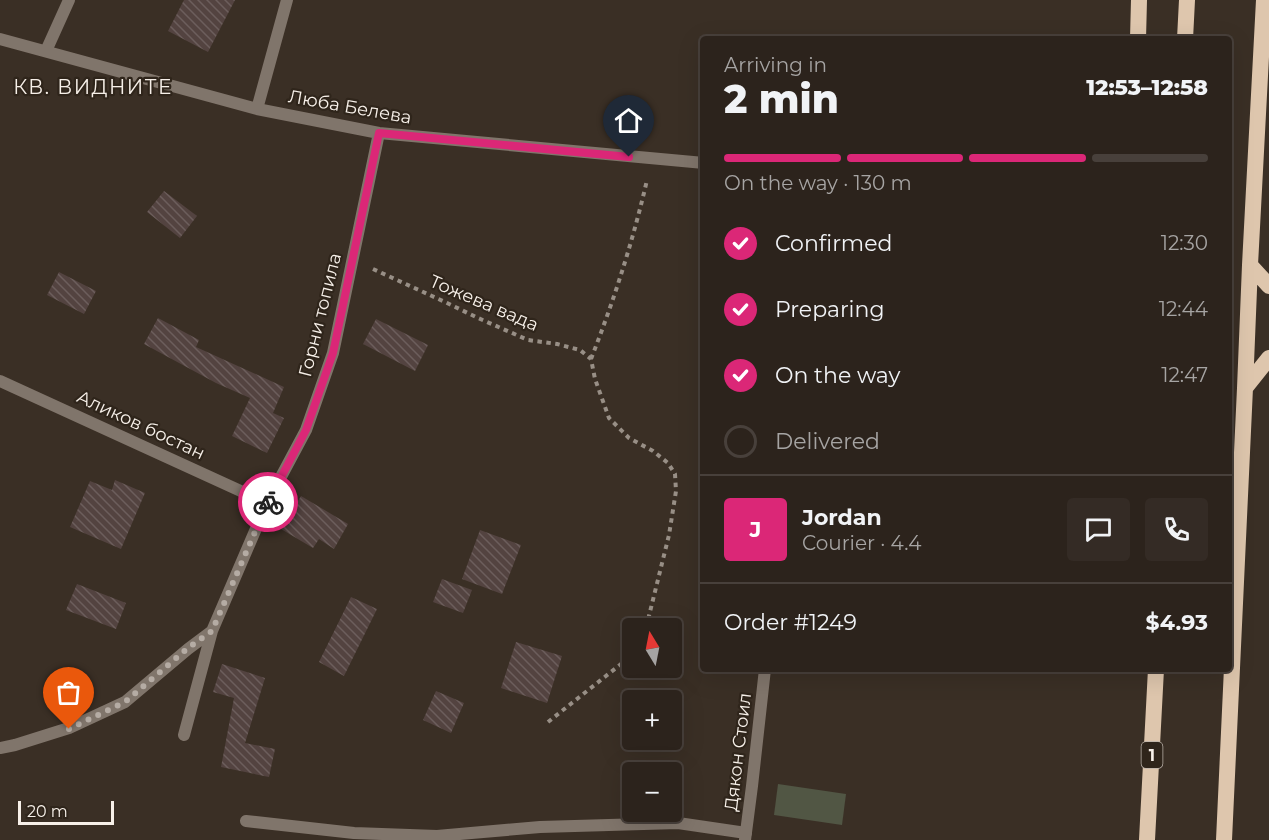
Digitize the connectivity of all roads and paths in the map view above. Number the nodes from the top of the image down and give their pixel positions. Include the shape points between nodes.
1 (69, 0) edge
2 (287, 0) edge
3 (1139, 0) edge
4 (1187, 0) edge
5 (1264, 0) edge
6 (1138, 36) edge
7 (1185, 36) edge
8 (0, 39) edge
9 (46, 51) junction
10 (257, 109) junction
11 (379, 133) junction
12 (651, 159) junction
13 (700, 163) edge
14 (354, 252) junction
15 (1250, 264) junction
16 (1269, 286) edge
17 (1269, 358) edge
18 (591, 359) junction
19 (0, 381) edge
20 (1245, 388) junction
21 (267, 503) junction
22 (648, 618) edge
23 (212, 631) junction
24 (622, 663) edge
25 (1232, 668) edge
26 (765, 672) edge
27 (1156, 672) edge
28 (1232, 672) edge
29 (548, 722) dead end
30 (184, 735) dead end
31 (0, 748) edge
32 (246, 821) dead end
33 (745, 837) edge
34 (1147, 840) edge
35 (1224, 840) edge

1 - 9 street
2 - 10 street
3 - 6 highway
4 - 7 highway
5 - 15 highway
8 - 9 street, Люба Белева
9 - 10 street, Люба Белева
10 - 11 street, Люба Белева
11 - 12 street, Люба Белева
11 - 14 street, Горни топила
12 - 13 street, Люба Белева
12 - 18 path via 637,224
14 - 18 path, Тожева вада via 375,272 528,340 580,350
14 - 21 street, Горни топила via 333,353 306,430
15 - 16 highway
15 - 20 highway
17 - 20 highway
18 - 22 path via 609,418 629,438 668,463 675,474 669,535
19 - 21 street, Аликов бостан
20 - 25 highway
21 - 23 street, Горни топила
23 - 30 street, Горни топила
23 - 31 street via 125,702 69,729
24 - 29 path
26 - 33 street, Дякон Стоил
27 - 34 highway, 1
28 - 35 highway
32 - 33 street via 354,833 437,836 540,827 678,823

